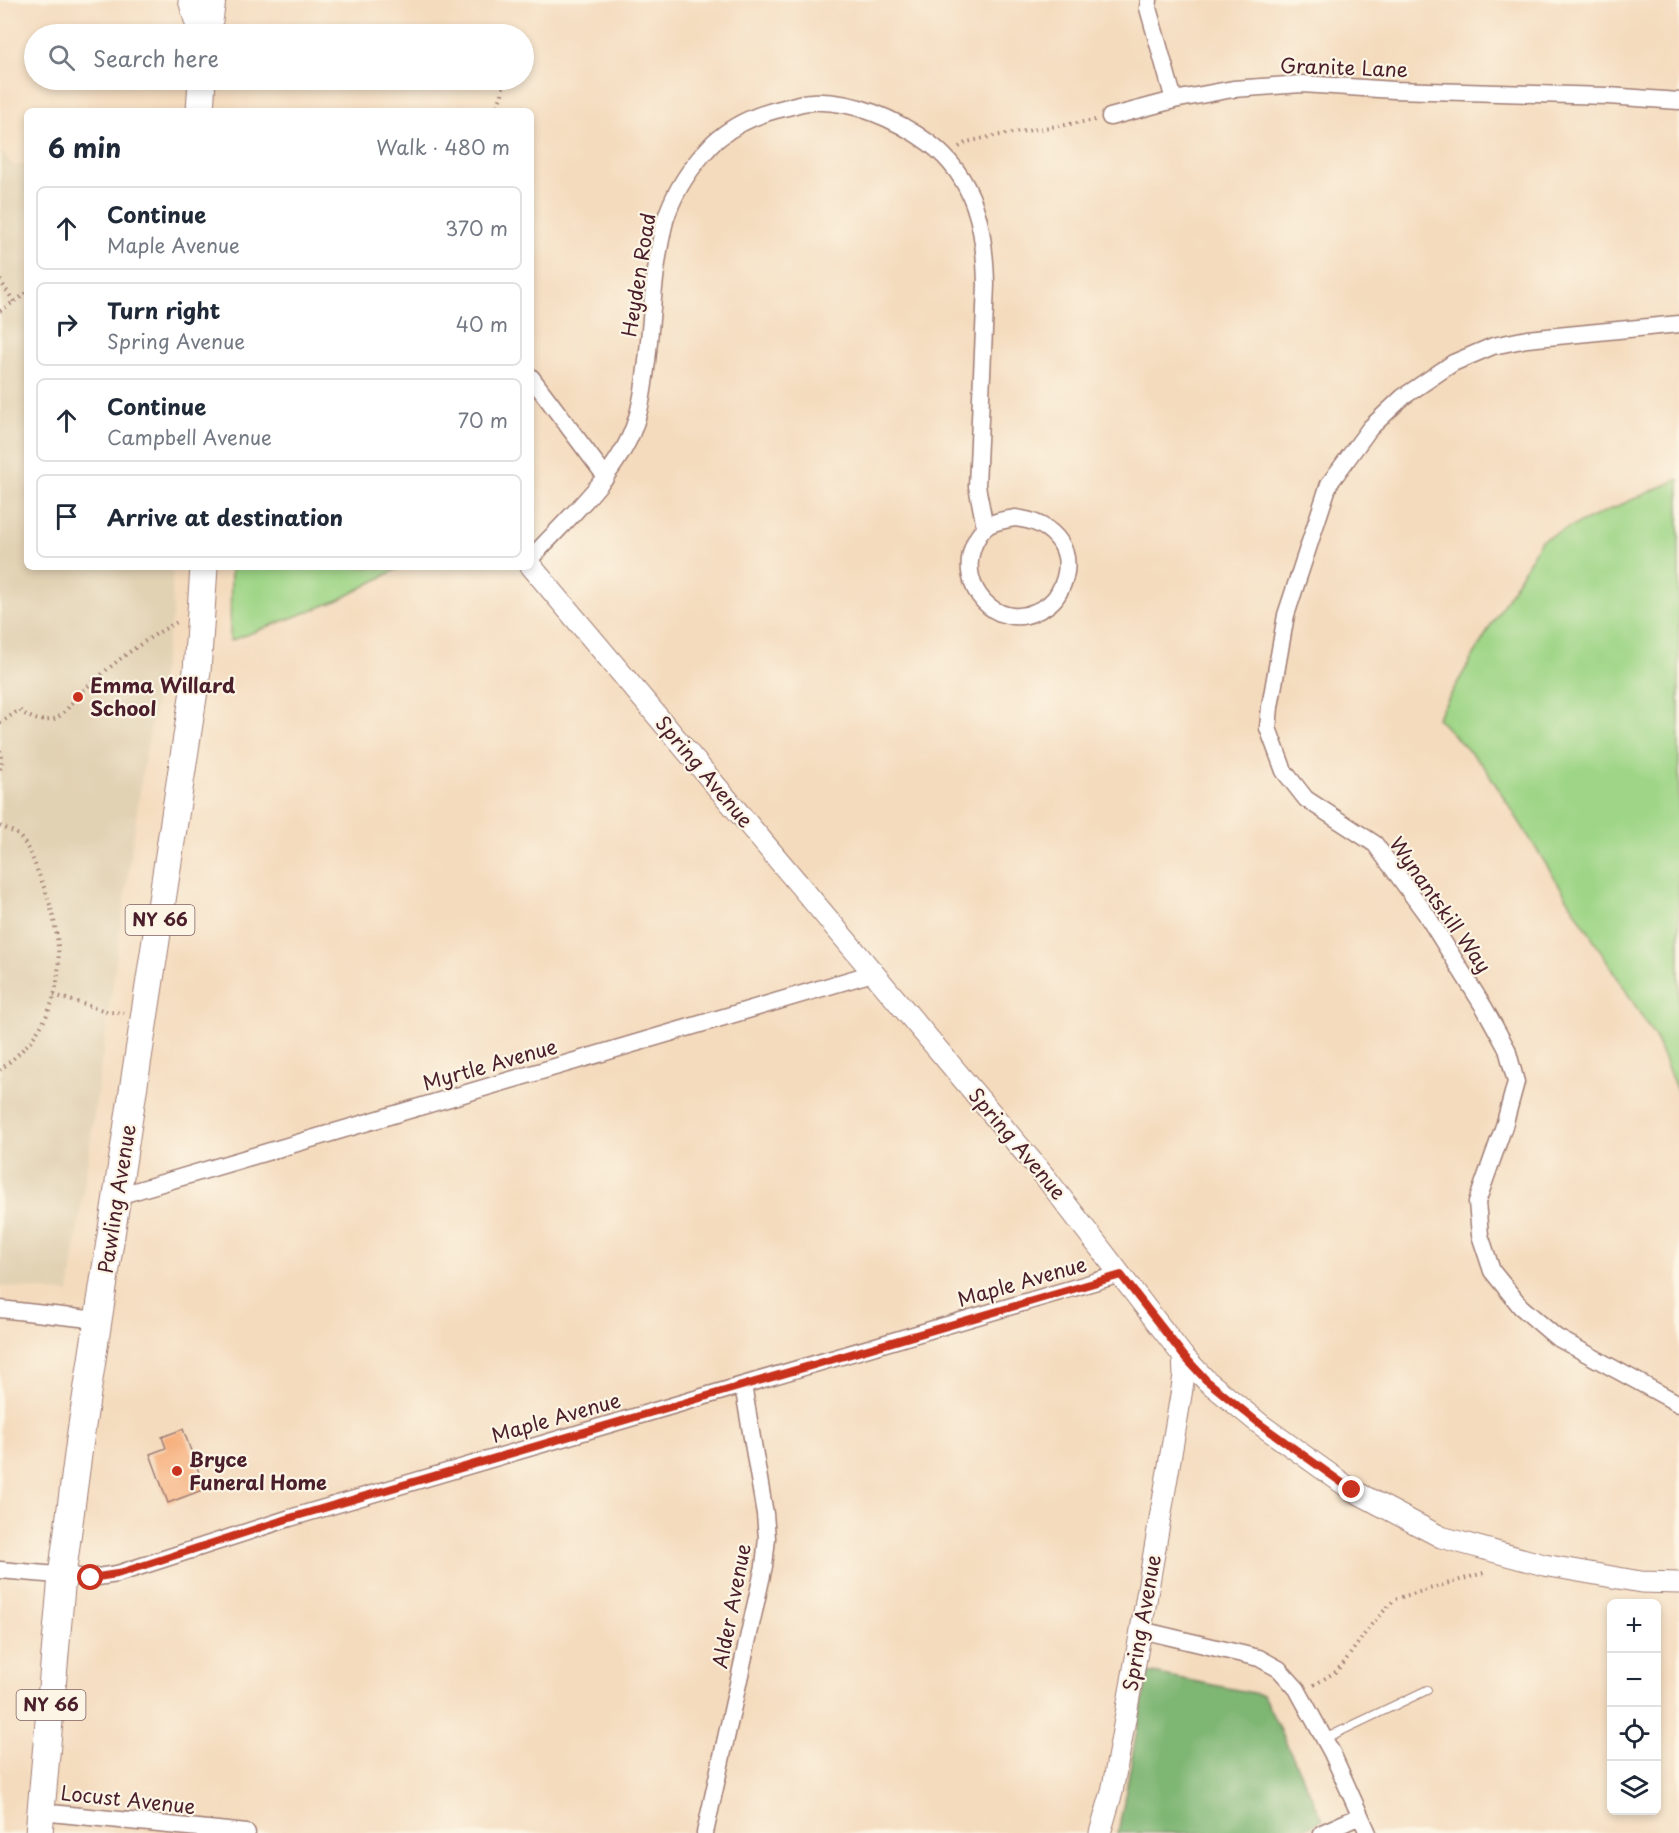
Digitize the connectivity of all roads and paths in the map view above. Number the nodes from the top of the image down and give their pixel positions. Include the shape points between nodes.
1 (189, 0) edge
2 (212, 0) edge
3 (1149, 0) edge
4 (197, 24) edge
5 (208, 24) edge
6 (201, 90) edge
7 (503, 90) edge
8 (1174, 100) junction
9 (1679, 101) edge
10 (200, 108) edge
11 (496, 108) edge
12 (1110, 117) joint
13 (946, 156) junction
14 (0, 280) edge
15 (24, 295) edge
16 (14, 302) junction
17 (0, 311) edge
18 (1679, 324) edge
19 (534, 381) edge
20 (606, 477) junction
21 (985, 527) junction
22 (534, 555) edge
23 (204, 570) edge
24 (534, 570) edge
25 (203, 608) junction
26 (0, 723) edge
27 (0, 750) edge
28 (0, 769) edge
29 (0, 826) edge
30 (873, 973) junction
31 (54, 995) junction
32 (109, 1012) dead end
33 (0, 1070) edge
34 (118, 1196) junction
35 (1121, 1275) junction
36 (0, 1309) edge
37 (98, 1320) junction
38 (1184, 1356) junction
39 (743, 1385) junction
40 (1679, 1404) edge
41 (0, 1570) edge
42 (1487, 1572) dead end
43 (62, 1576) junction
44 (1679, 1583) edge
45 (1141, 1630) junction
46 (1312, 1686) dead end
47 (1427, 1690) dead end
48 (1324, 1739) junction
49 (1360, 1816) junction
50 (40, 1822) edge
51 (247, 1833) edge
52 (705, 1833) edge
53 (1100, 1833) edge
54 (1322, 1833) edge
55 (1368, 1833) edge

1 - 4 street
2 - 5 main road
3 - 8 street
6 - 10 main road
7 - 11 path
8 - 9 street, Granite Lane via 1233,89 1302,84
8 - 12 street, Granite Lane
12 - 13 path via 967,142
13 - 20 street, Heyden Road via 920,136 881,115 845,105 810,102 774,110 718,138 678,189 666,219 642,404 633,430
13 - 21 street, Heyden Road via 968,188 986,252 977,486
14 - 16 path
15 - 16 path
16 - 17 path
18 - 40 street, Wynantskill Way via 1492,346 1453,363 1402,397 1370,428 1329,484 1286,615 1268,728 1284,771 1306,799 1375,844 1426,914 1507,1049 1516,1082 1478,1202 1480,1234 1492,1271 1521,1307 1556,1337
19 - 20 street
20 - 22 street, Heyden Road
21 - 21 street via 969,557 974,589 998,612 1013,616 1045,608 1057,597 1067,567 1057,537 1031,519 1015,518
23 - 25 main road, Pawling Avenue / NY 66
24 - 30 street, Spring Avenue
25 - 26 path via 115,662 57,718 30,718 20,710
25 - 34 main road, Pawling Avenue / NY 66 via 197,671
27 - 28 path
29 - 31 path via 19,835 44,885 58,943
30 - 34 street, Myrtle Avenue
30 - 35 street, Spring Avenue via 1046,1178
31 - 32 path
31 - 33 path via 38,1033
34 - 37 main road, Pawling Avenue / NY 66
35 - 38 street, Spring Avenue
35 - 39 street, Maple Avenue
36 - 37 street
37 - 43 main road, Pawling Avenue / NY 66
38 - 44 street via 1206,1380 1260,1424 1352,1490 1441,1537 1544,1565 1641,1582
38 - 45 street, Spring Avenue via 1181,1395
39 - 43 street, Maple Avenue via 290,1518 117,1574 91,1578
39 - 52 street, Alder Avenue via 767,1538
41 - 43 street, Maple Avenue
42 - 46 path via 1395,1599 1343,1664
43 - 50 main road, Pawling Avenue / NY 66
45 - 48 street via 1259,1658 1279,1669 1297,1689
45 - 53 street, Spring Avenue via 1112,1792
47 - 48 lane
48 - 49 street
49 - 54 street
49 - 55 street
50 - 51 street, Locust Avenue

